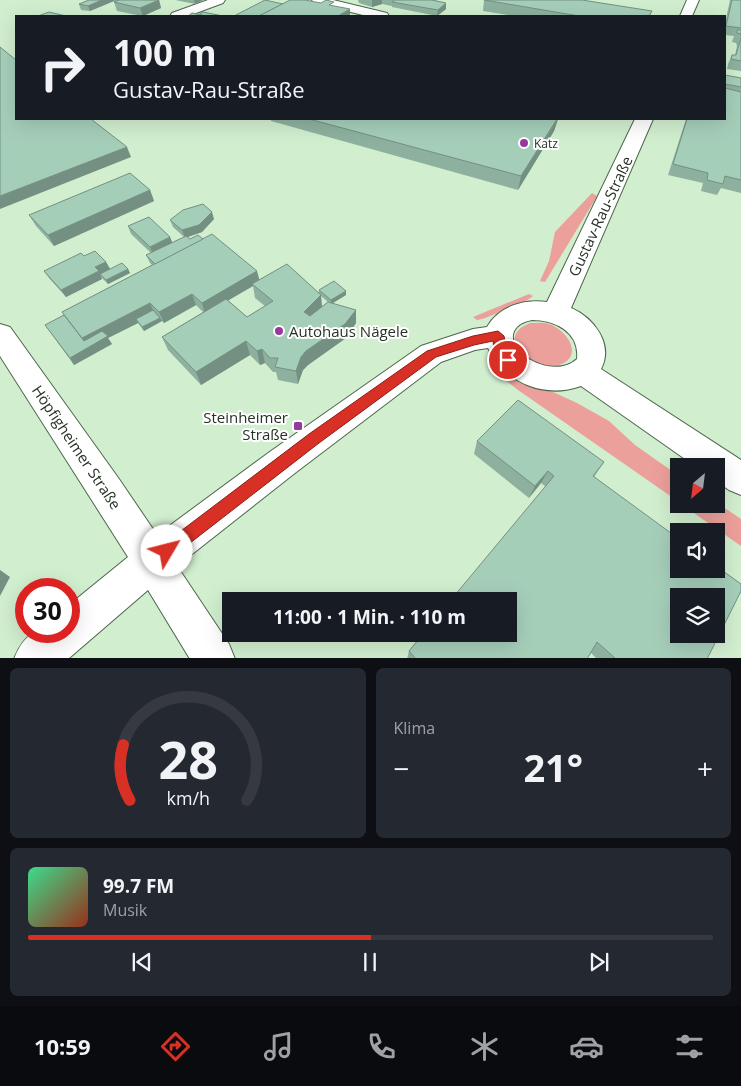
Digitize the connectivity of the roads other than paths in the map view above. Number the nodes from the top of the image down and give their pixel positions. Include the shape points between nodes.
1 (219, 0) edge
2 (318, 0) edge
3 (693, 0) edge
4 (180, 15) edge
5 (378, 15) edge
6 (686, 15) edge
7 (644, 120) edge
8 (556, 313) junction
9 (0, 334) edge
10 (498, 336) junction
11 (583, 372) junction
12 (741, 479) edge
13 (152, 562) junction
14 (80, 621) edge
15 (53, 643) edge
16 (35, 658) edge
17 (214, 658) edge

1 - 4 street
2 - 5 street
3 - 6 street
7 - 8 street, Gustav-Rau-Straße
8 - 10 street via 542,310 517,313 504,322
8 - 11 street via 576,323 590,339 591,362
9 - 13 street, Höpfigheimer Straße
10 - 11 street via 500,348 508,360 536,377 562,379
10 - 13 street via 473,340 432,354 314,438
11 - 12 street
13 - 14 street
13 - 17 street, Höpfigheimer Straße
15 - 16 street

